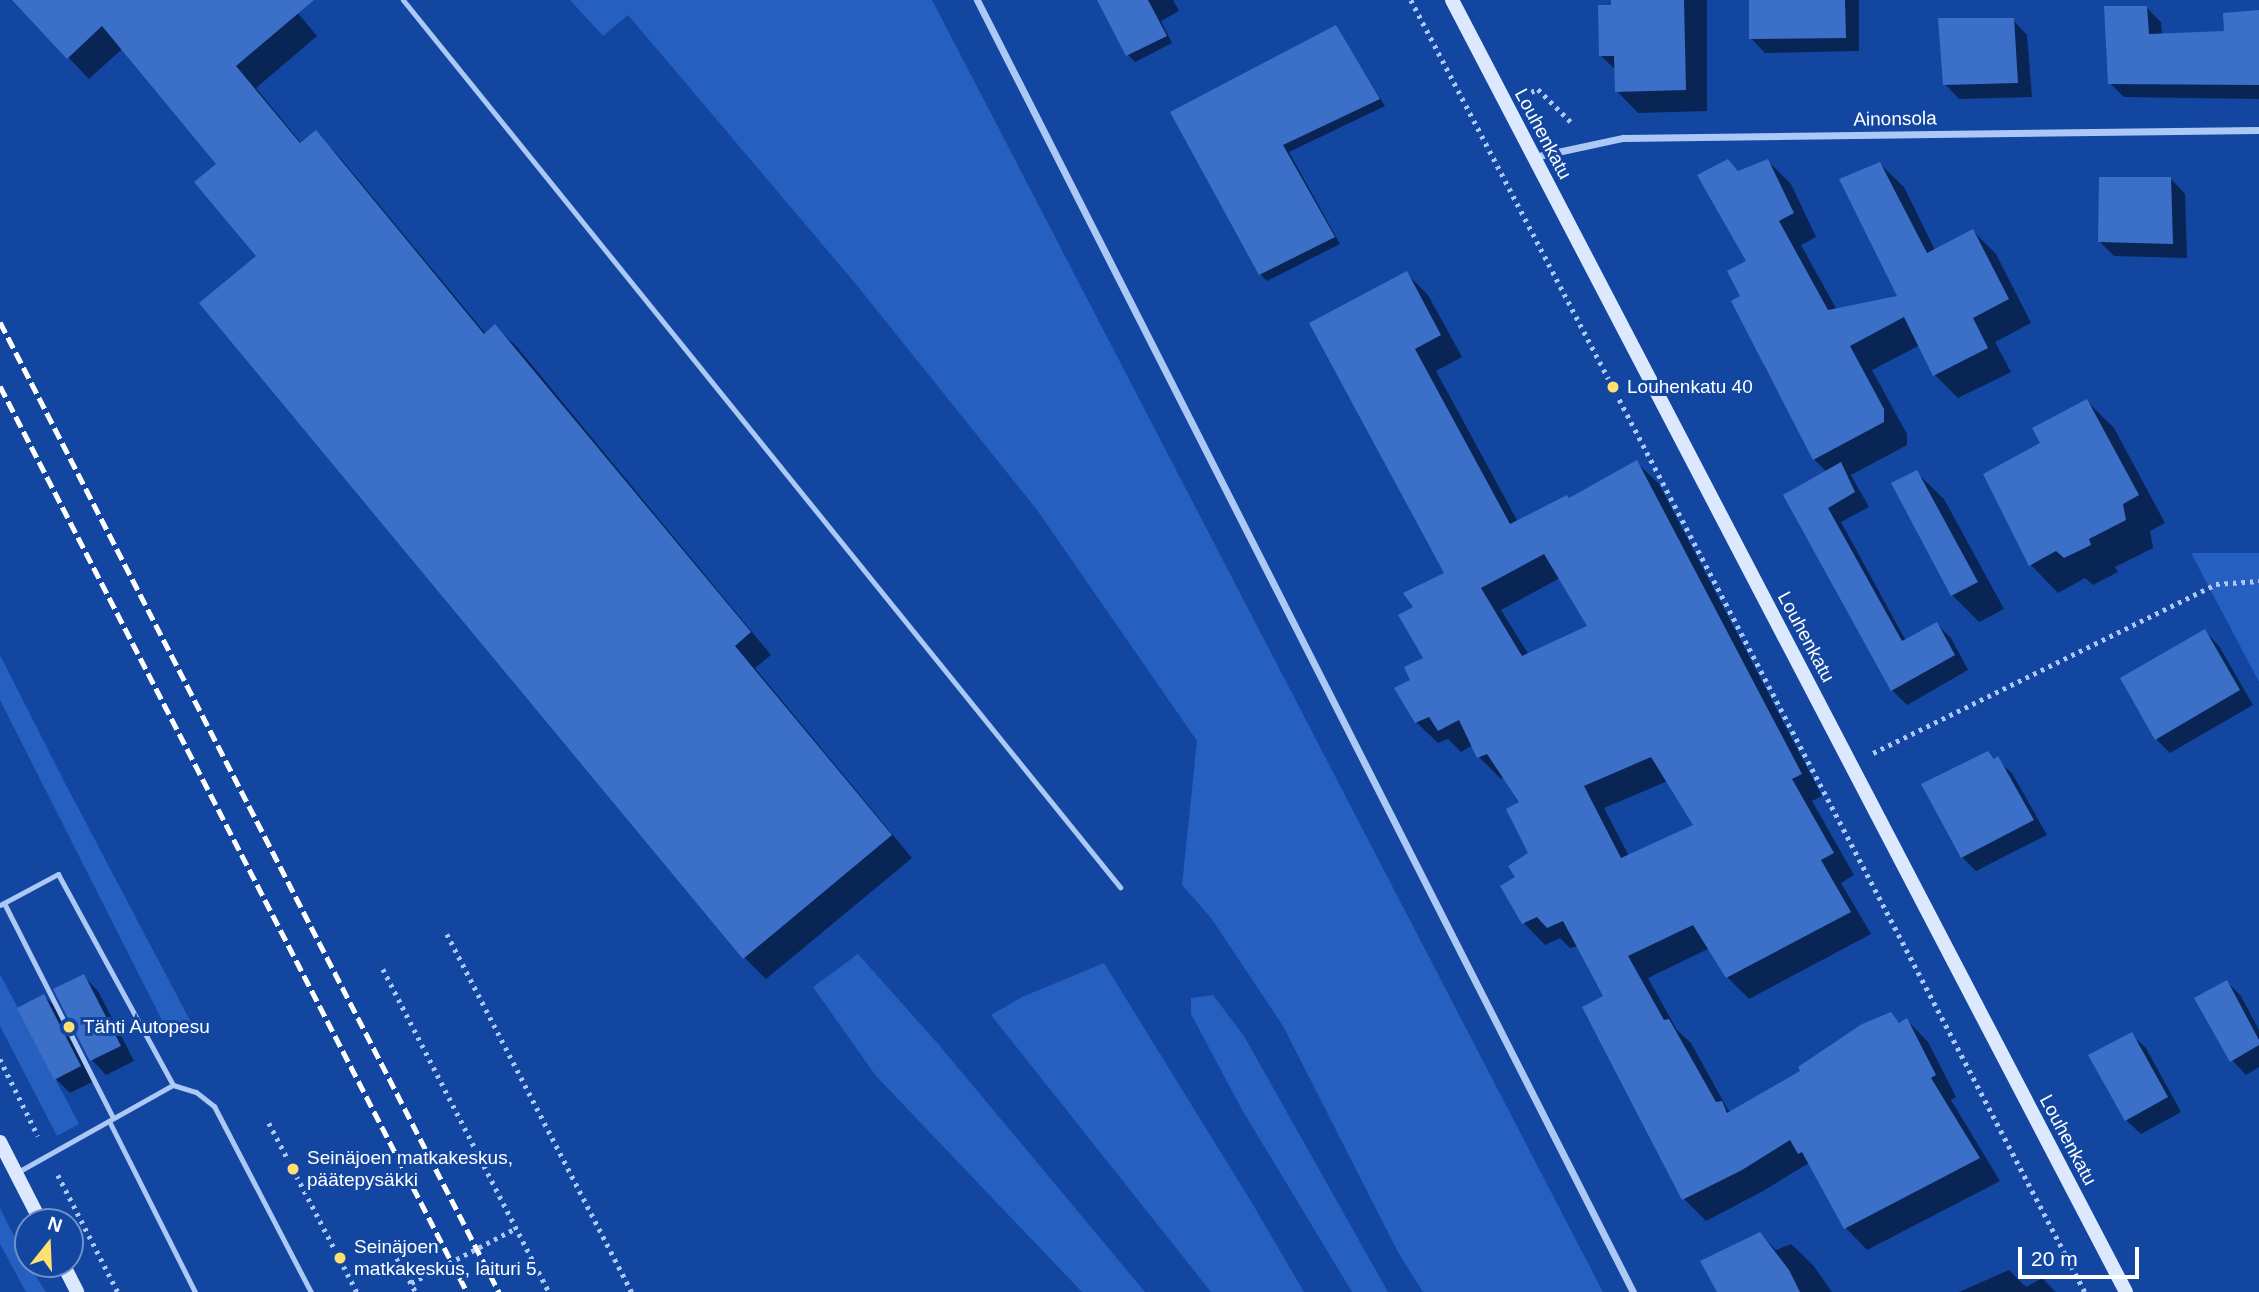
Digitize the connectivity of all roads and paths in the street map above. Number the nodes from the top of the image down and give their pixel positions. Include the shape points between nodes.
1 (403, 0) edge
2 (977, 0) edge
3 (1411, 0) edge
4 (1452, 0) edge
5 (2259, 130) edge
6 (1534, 157) junction
7 (2259, 581) edge
8 (1850, 765) junction
9 (1819, 780) junction
10 (1120, 887) dead end
11 (2, 904) edge
12 (447, 934) dead end
13 (383, 970) dead end
14 (173, 1085) junction
15 (111, 1120) junction
16 (269, 1122) dead end
17 (0, 1142) edge
18 (16, 1173) junction
19 (34, 1208) edge
20 (516, 1227) junction
21 (397, 1258) dead end
22 (411, 1283) junction
23 (195, 1292) edge
24 (311, 1292) edge
25 (357, 1292) edge
26 (416, 1292) edge
27 (549, 1292) edge
28 (632, 1292) edge
29 (1633, 1292) edge
30 (2085, 1292) edge
31 (2126, 1292) edge

1 - 10 lane
2 - 29 street
3 - 9 path
4 - 6 street, Louhenkatu
5 - 6 street, Ainonsola via 1623,138
6 - 8 street, Louhenkatu
7 - 8 path via 2216,584
8 - 9 path
8 - 31 street, Louhenkatu
9 - 30 path
11 - 14 lane via 58,874
11 - 15 lane
12 - 28 path
13 - 20 path
14 - 15 lane
14 - 24 lane via 196,1092 214,1106
15 - 18 lane
15 - 23 lane
16 - 25 path
17 - 18 street
18 - 19 street
20 - 22 path
20 - 27 path
21 - 22 path
22 - 26 path

